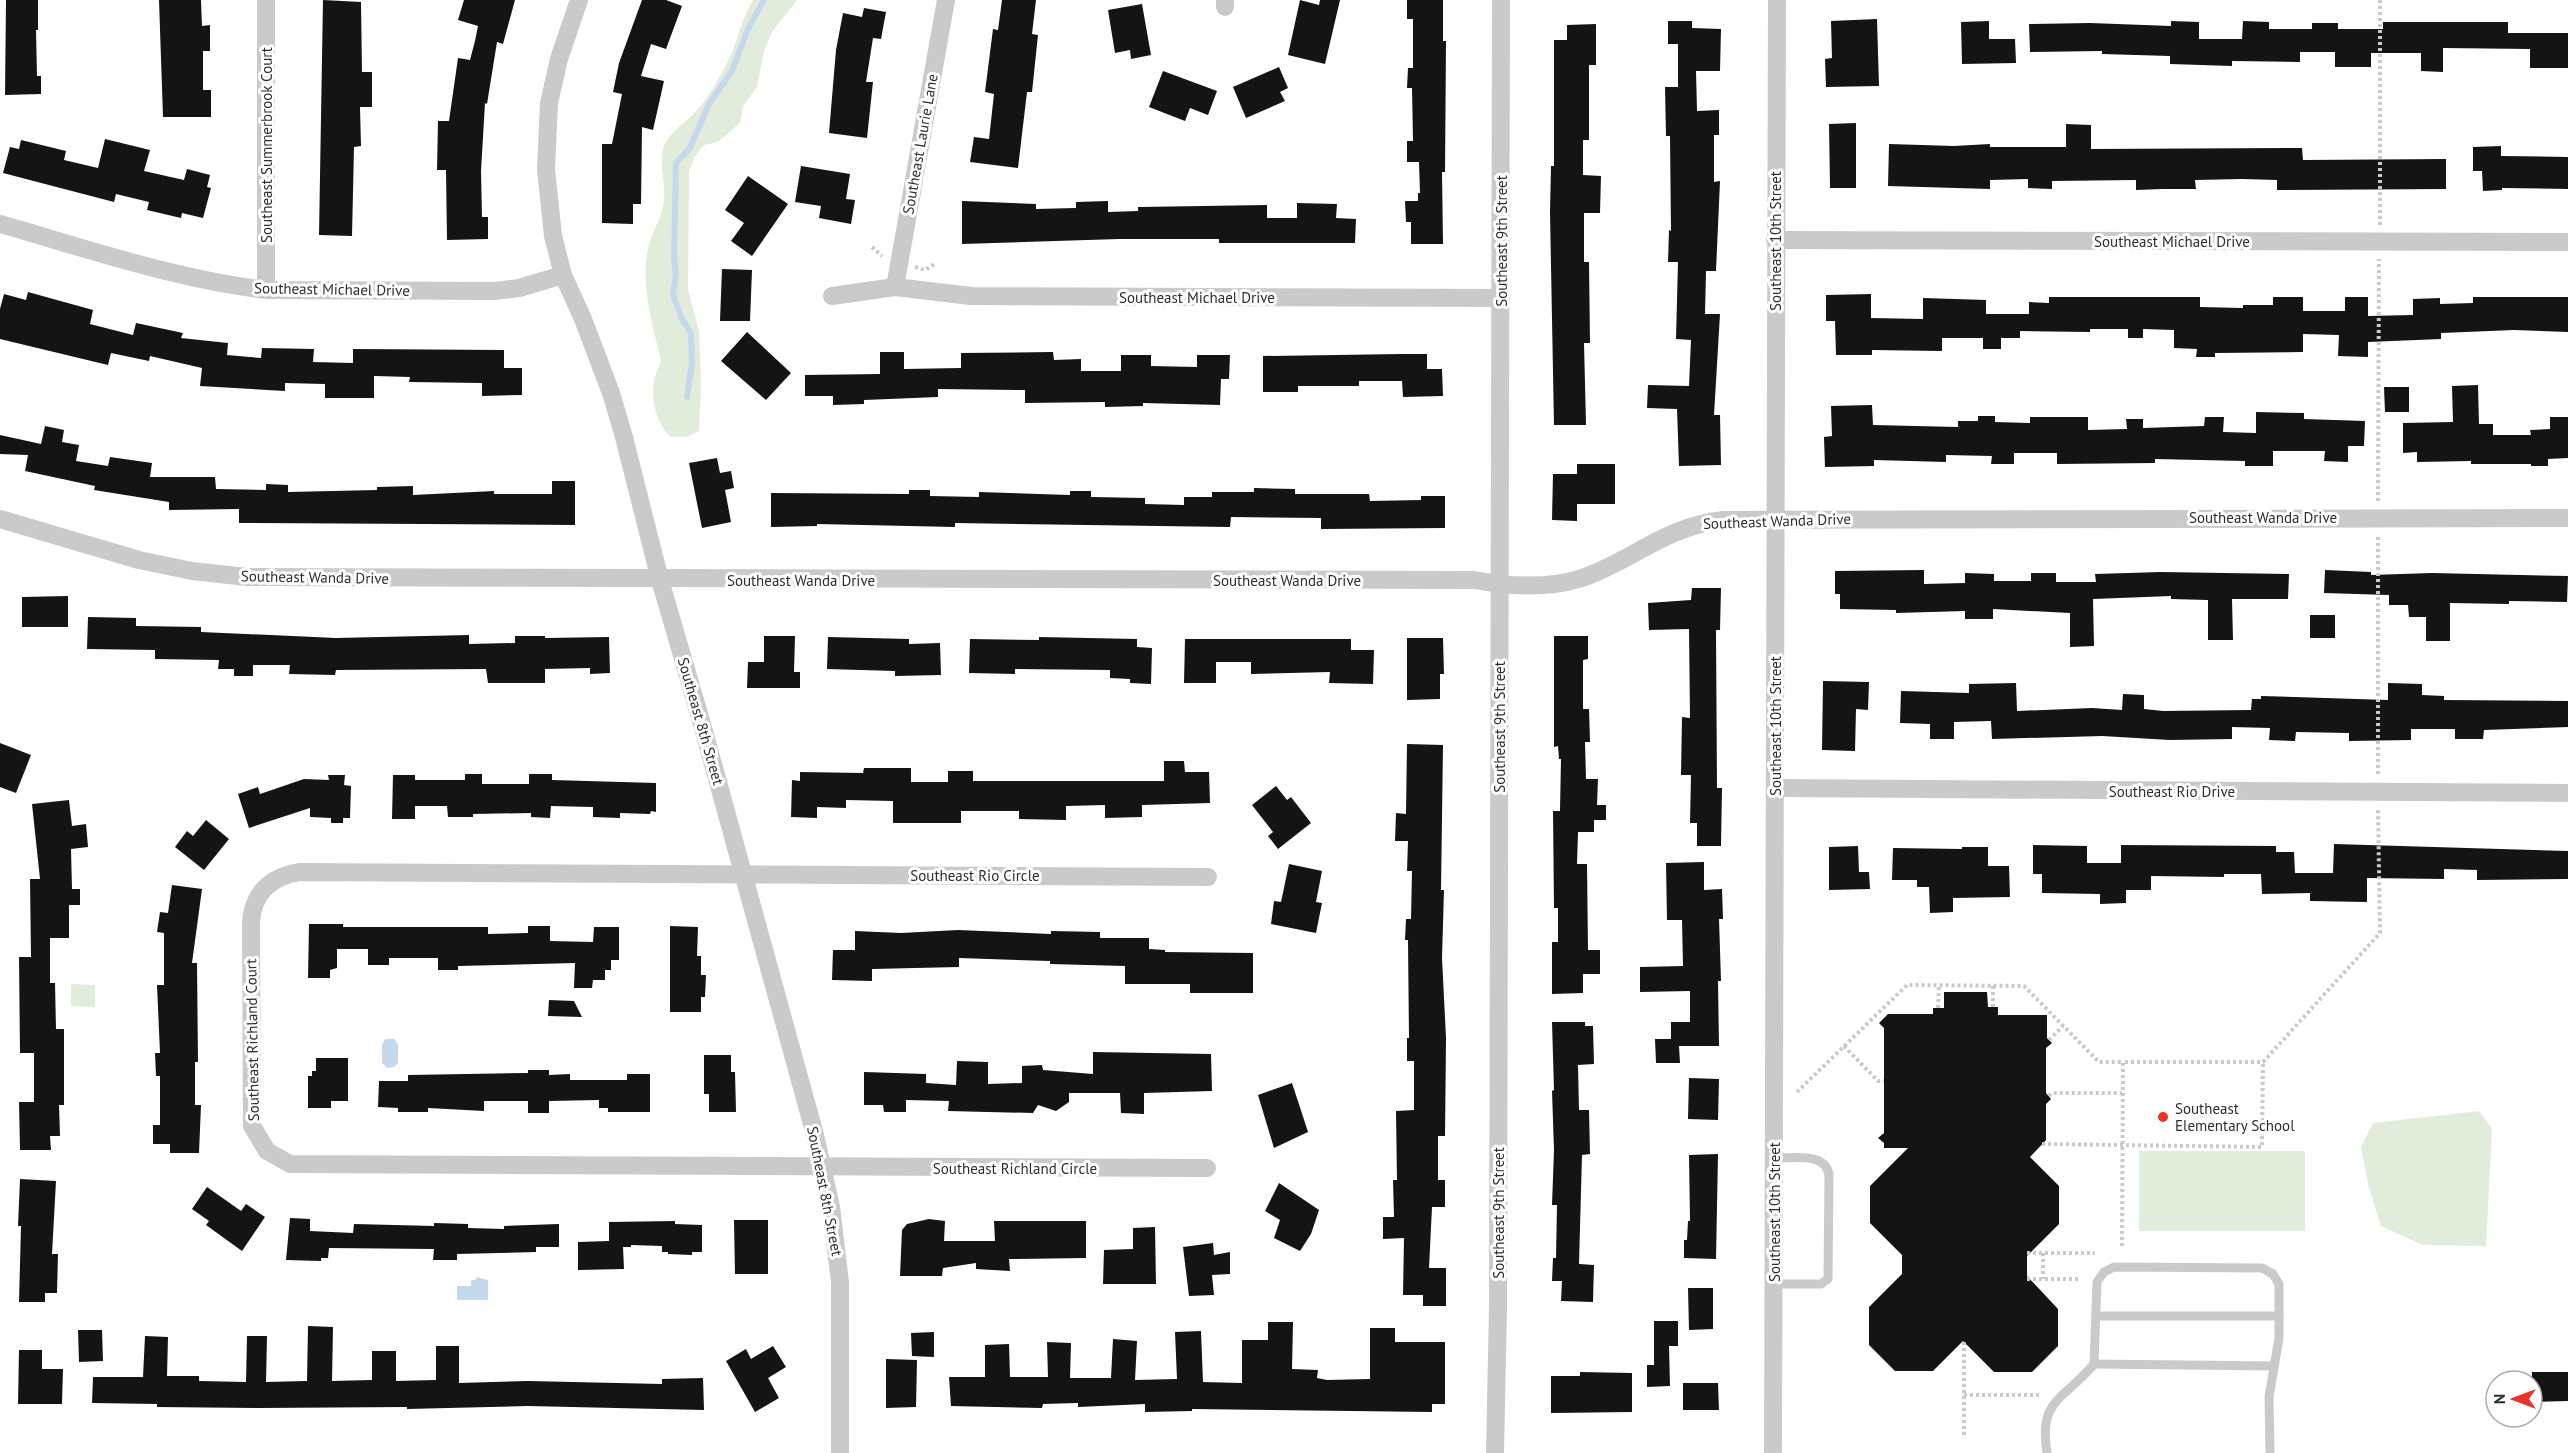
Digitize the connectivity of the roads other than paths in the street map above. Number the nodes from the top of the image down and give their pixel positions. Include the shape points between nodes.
1 (266, 0) edge
2 (579, 0) edge
3 (946, 0) edge
4 (1501, 0) edge
5 (1777, 0) edge
6 (0, 224) edge
7 (1775, 240) junction
8 (2568, 242) edge
9 (562, 275) junction
10 (895, 287) junction
11 (266, 290) junction
12 (832, 296) dead end
13 (1501, 298) junction
14 (2568, 518) edge
15 (0, 519) edge
16 (1774, 519) junction
17 (660, 580) junction
18 (1500, 585) junction
19 (1775, 788) junction
20 (2568, 793) edge
21 (743, 874) junction
22 (1208, 877) dead end
23 (1774, 1158) junction
24 (823, 1168) junction
25 (1207, 1168) dead end
26 (1774, 1284) junction
27 (2096, 1316) junction
28 (2279, 1316) junction
29 (2094, 1364) junction
30 (2273, 1366) junction
31 (840, 1453) edge
32 (1495, 1453) edge
33 (1773, 1453) edge
34 (2047, 1453) edge
35 (2270, 1453) edge

1 - 11 street, Southeast Summerbrook Court
2 - 9 street, Southeast 8th Street via 558,59 549,103 546,148 546,192
3 - 10 street, Southeast Laurie Lane
4 - 13 street, Southeast 9th Street
5 - 7 street, Southeast 10th Street
6 - 11 street, Southeast Michael Drive via 184,275
7 - 8 street, Southeast Michael Drive
7 - 16 street, Southeast 10th Street
9 - 11 street, Southeast Michael Drive via 494,291
9 - 17 street, Southeast 8th Street via 611,393
10 - 12 street, Southeast Michael Drive
10 - 13 street, Southeast Michael Drive via 970,296
13 - 18 street, Southeast 9th Street
14 - 16 street, Southeast Wanda Drive
15 - 17 street, Southeast Wanda Drive via 139,560 192,572 247,578
16 - 18 street, Southeast Wanda Drive via 1700,522 1580,579
16 - 19 street, Southeast 10th Street
17 - 18 street, Southeast Wanda Drive via 1474,580
17 - 21 street, Southeast 8th Street
18 - 32 street, Southeast 9th Street
19 - 20 street, Southeast Rio Drive
19 - 23 street, Southeast 10th Street
21 - 22 street, Southeast Rio Circle
21 - 24 street, Southeast 8th Street
21 - 24 street, Southeast Richland Court via 300,872 279,877 264,887 252,911 252,1126 273,1156 300,1166
23 - 26 street, Southeast 10th Street
23 - 26 lane via 1816,1159 1828,1169 1829,1274 1821,1284
24 - 25 street, Southeast Richland Circle
24 - 31 street, Southeast 8th Street via 840,1282
26 - 33 street, Southeast 10th Street
27 - 28 lane
27 - 28 lane via 2097,1282 2114,1267 2268,1270 2279,1284
27 - 29 lane
28 - 30 lane via 2278,1354
29 - 30 lane
29 - 34 lane via 2046,1416
30 - 35 lane

